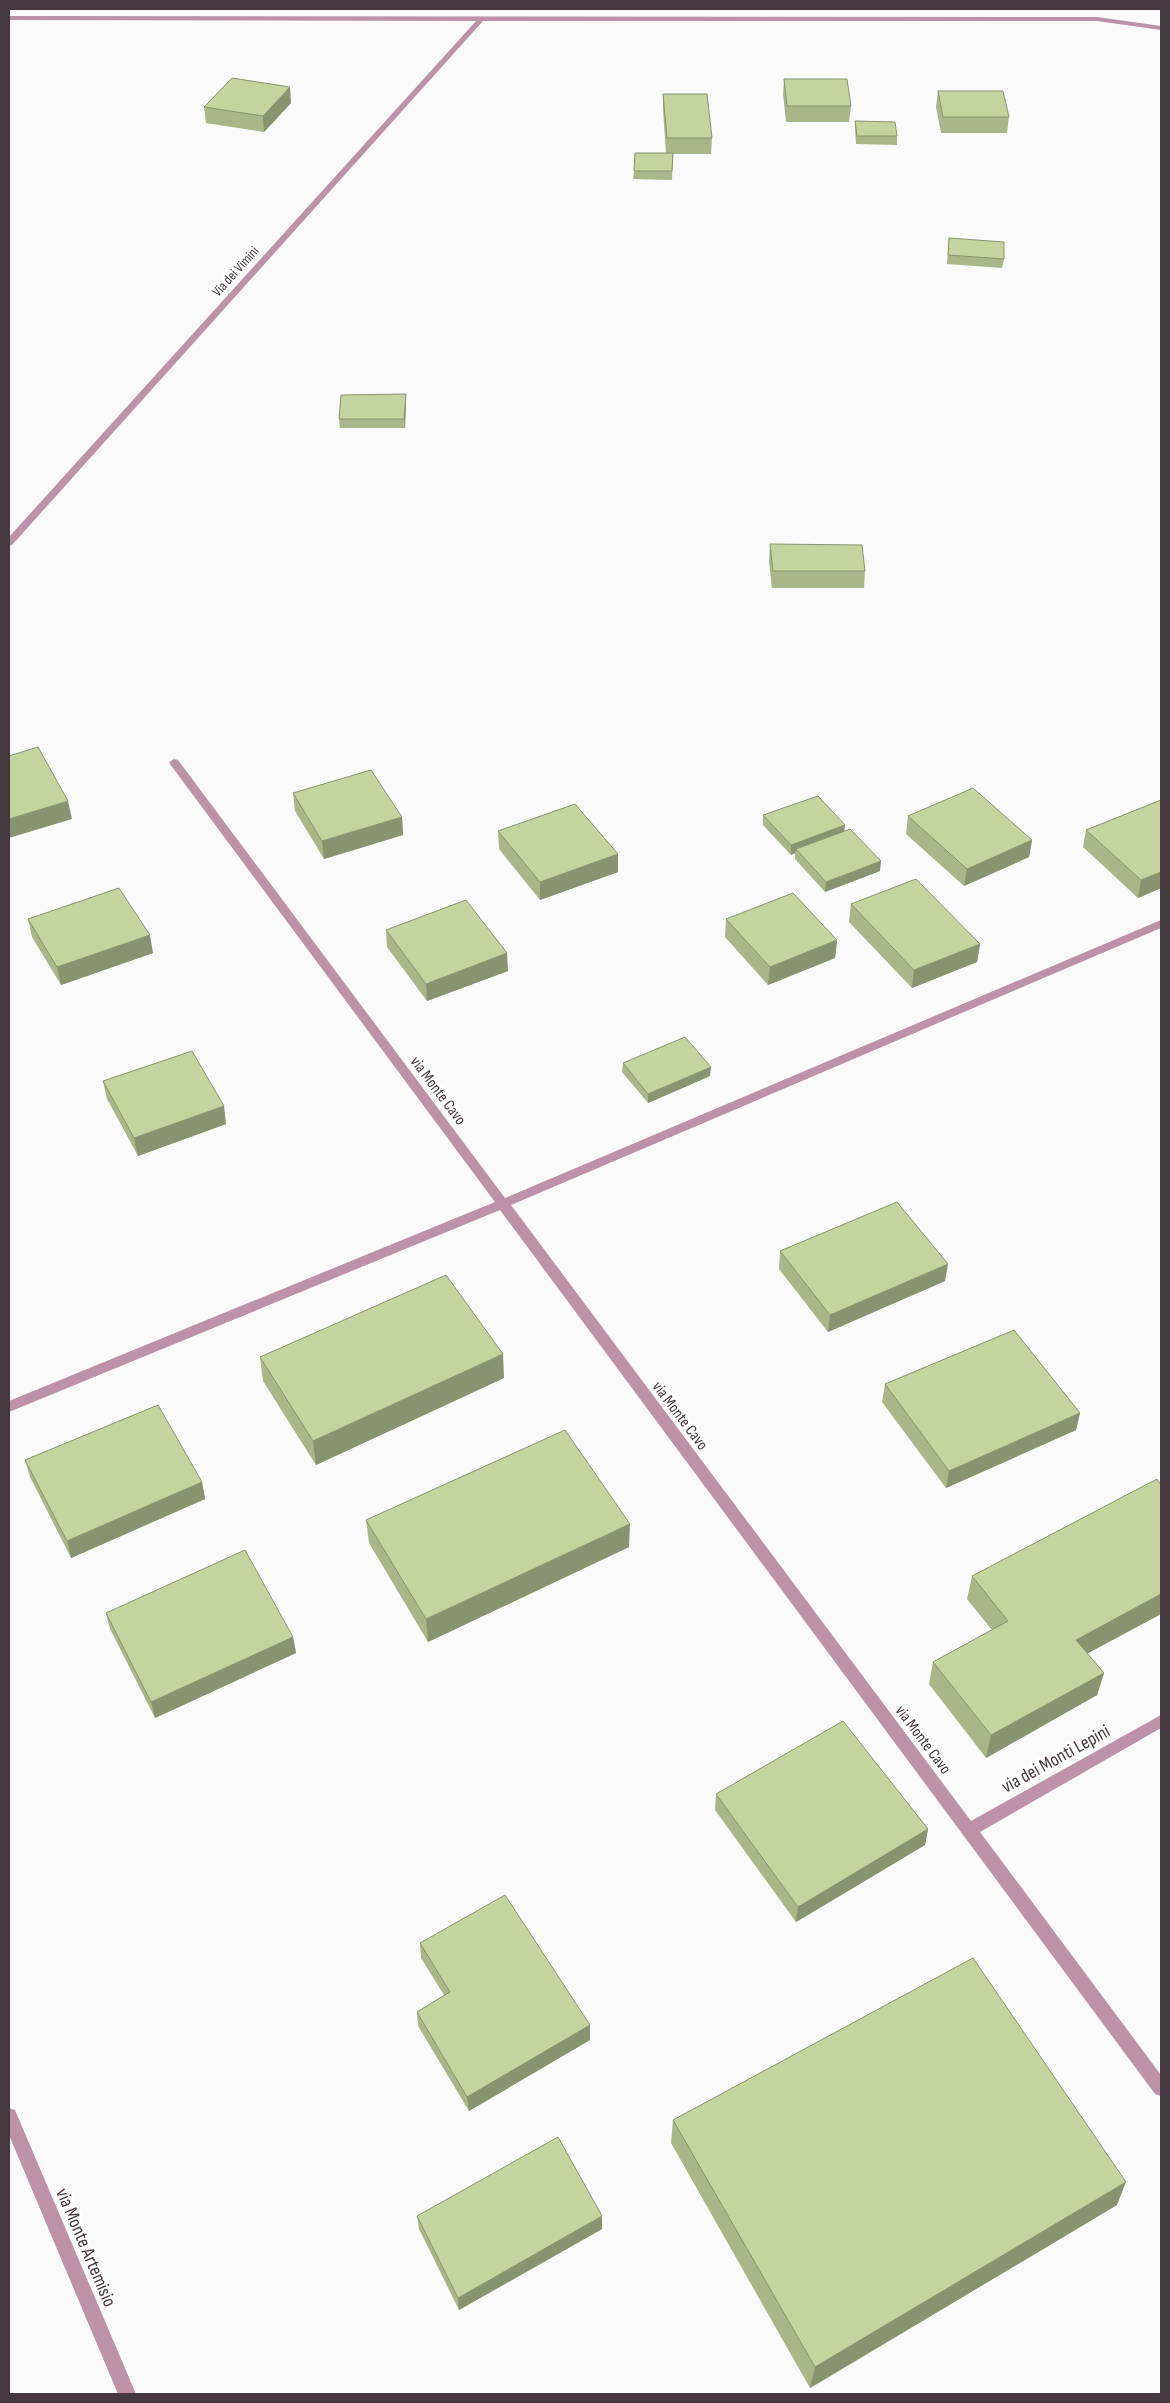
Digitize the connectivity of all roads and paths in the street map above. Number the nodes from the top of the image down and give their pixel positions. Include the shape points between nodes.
1 (9, 18) edge
2 (481, 19) junction
3 (1161, 28) edge
4 (9, 543) edge
5 (174, 762) dead end
6 (1161, 924) edge
7 (502, 1204) junction
8 (9, 1407) edge
9 (1161, 1721) edge
10 (969, 1830) junction
11 (1161, 2088) edge
12 (9, 2116) edge
13 (127, 2394) edge

1 - 2 street
2 - 3 street via 1098,19
2 - 4 street, Via dei Vimini
5 - 7 street, via Monte Cavo
6 - 7 street
7 - 8 street
7 - 10 street, via Monte Cavo
9 - 10 street, via dei Monti Lepini
10 - 11 street, via Monte Cavo
12 - 13 street, via Monte Artemisio

